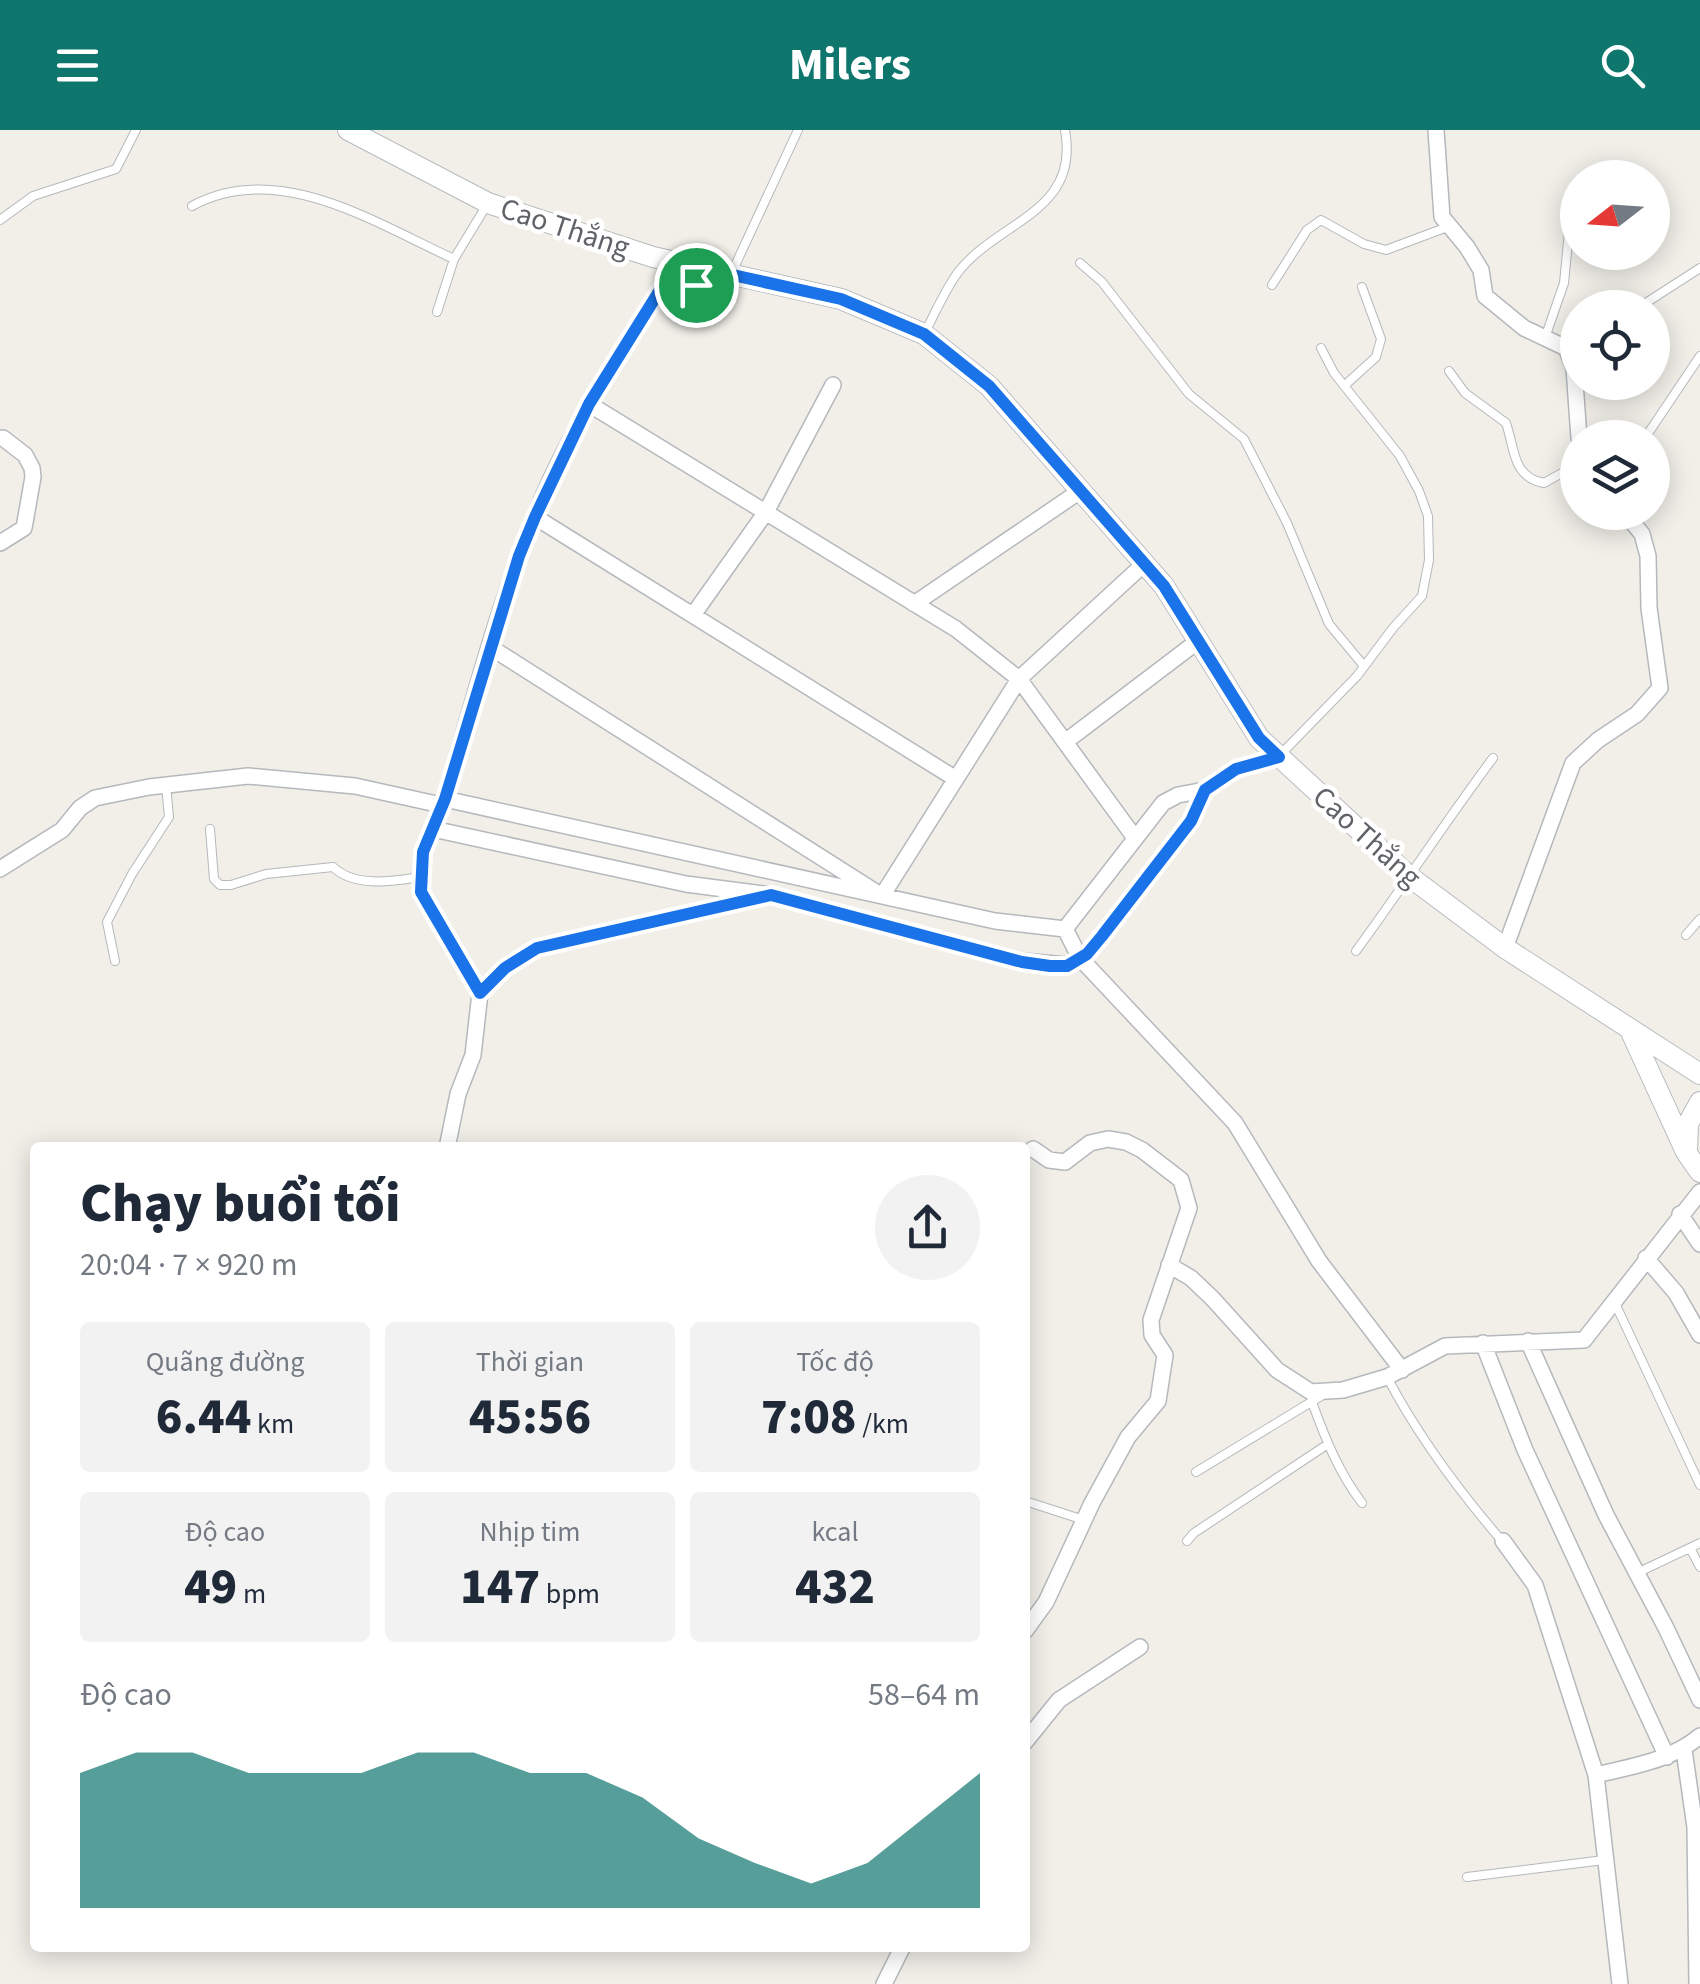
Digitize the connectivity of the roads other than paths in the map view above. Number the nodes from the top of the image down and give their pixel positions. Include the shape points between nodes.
1 (136, 130) edge
2 (348, 130) edge
3 (798, 130) edge
4 (1065, 130) edge
5 (1436, 130) edge
6 (488, 203) junction
7 (192, 206) dead end
8 (0, 220) edge
9 (1450, 226) junction
10 (454, 259) junction
11 (1080, 263) dead end
12 (1700, 268) edge
13 (1565, 270) edge
14 (721, 272) junction
15 (1272, 285) dead end
16 (1362, 286) dead end
17 (1666, 290) edge
18 (436, 312) dead end
19 (924, 334) junction
20 (1544, 338) junction
21 (1560, 345) edge
22 (1321, 348) dead end
23 (1700, 356) edge
24 (1449, 370) dead end
25 (833, 386) dead end
26 (1344, 386) junction
27 (589, 404) junction
28 (1657, 420) edge
29 (2, 438) edge
30 (1560, 474) edge
31 (1080, 491) junction
32 (766, 512) junction
33 (535, 517) junction
34 (1639, 530) edge
35 (0, 542) edge
36 (1144, 564) junction
37 (914, 604) junction
38 (693, 615) junction
39 (1198, 641) junction
40 (490, 648) junction
41 (1364, 666) junction
42 (1020, 679) junction
43 (1065, 742) junction
44 (1279, 757) junction
45 (1493, 758) dead end
46 (956, 780) junction
47 (166, 786) junction
48 (1205, 790) junction
49 (443, 802) junction
50 (210, 829) dead end
51 (433, 829) junction
52 (1135, 838) junction
53 (0, 869) edge
54 (421, 876) junction
55 (1410, 878) junction
56 (771, 895) junction
57 (882, 896) junction
58 (1700, 919) edge
59 (1065, 929) junction
60 (1686, 935) dead end
61 (1505, 948) junction
62 (1356, 950) dead end
63 (1080, 958) junction
64 (115, 961) dead end
65 (480, 993) junction
66 (1632, 1032) junction
67 (1700, 1074) edge
68 (1700, 1102) edge
69 (447, 1142) edge
70 (1033, 1149) dead end
71 (1686, 1152) junction
72 (1700, 1172) edge
73 (1700, 1192) edge
74 (1680, 1214) junction
75 (1700, 1244) edge
76 (1646, 1258) junction
77 (1169, 1264) junction
78 (1614, 1300) junction
79 (1700, 1335) edge
80 (1528, 1341) junction
81 (1483, 1343) junction
82 (1395, 1374) junction
83 (1329, 1391) junction
84 (1312, 1402) junction
85 (1328, 1444) junction
86 (1196, 1472) dead end
87 (1700, 1485) edge
88 (1030, 1503) edge
89 (1362, 1503) dead end
90 (1084, 1520) junction
91 (1187, 1541) dead end
92 (1503, 1541) joint
93 (1700, 1543) edge
94 (1690, 1548) junction
95 (1700, 1567) edge
96 (1637, 1573) junction
97 (1030, 1623) edge
98 (1140, 1648) dead end
99 (1700, 1700) edge
100 (1030, 1736) edge
101 (1700, 1736) edge
102 (1684, 1750) junction
103 (1668, 1757) junction
104 (1596, 1775) junction
105 (1698, 1846) edge
106 (1604, 1860) junction
107 (1467, 1877) dead end
108 (900, 1952) edge
109 (884, 1984) edge
110 (1620, 1984) edge
111 (1697, 1984) edge

1 - 8 lane via 116,169 33,196
2 - 6 main road, Cao Thắng
3 - 14 lane
4 - 19 lane via 1062,181 1040,208 958,272
5 - 9 street via 1442,218
6 - 10 lane
6 - 14 main road, Cao Thắng
7 - 10 lane via 214,194 275,189 345,206
9 - 15 lane via 1386,250 1321,220 1307,230
9 - 20 street via 1481,270 1485,296
10 - 18 lane
11 - 41 lane via 1190,394 1244,439 1329,624
12 - 17 lane
13 - 20 lane
14 - 19 main road, Cao Thắng via 841,299
14 - 27 street via 696,285 660,290
16 - 26 lane via 1381,339 1376,358
19 - 31 main road, Cao Thắng via 989,386
20 - 21 street
22 - 26 lane
23 - 28 lane
24 - 30 lane via 1465,394 1506,423 1518,469 1529,480 1544,483
25 - 32 street
26 - 41 lane via 1400,456 1428,516 1422,596
27 - 32 street
27 - 33 street
29 - 35 street via 29,460 34,476 24,528
31 - 36 main road, Cao Thắng
31 - 37 street
32 - 37 street
32 - 38 street
33 - 38 street
33 - 40 street
34 - 61 street via 1648,556 1660,688 1638,714 1573,764
36 - 39 main road, Cao Thắng
36 - 42 street
37 - 42 street
38 - 46 street
39 - 43 street
39 - 44 main road, Cao Thắng via 1259,738
40 - 49 street
40 - 57 street
41 - 44 lane
42 - 43 street
42 - 46 street
43 - 52 street
44 - 48 street via 1236,769
44 - 55 main road, Cao Thắng
45 - 55 lane
46 - 57 street
47 - 49 street via 248,776
47 - 53 street via 95,798 62,830
47 - 64 lane via 169,817 108,922
48 - 52 street via 1163,803
48 - 63 street via 1191,821
49 - 51 street
49 - 57 street
50 - 54 lane via 214,879 220,884 334,868 385,883
51 - 54 street
51 - 56 street via 686,884
52 - 59 street
54 - 65 street via 429,911
55 - 61 main road, Cao Thắng
55 - 62 lane
56 - 63 street via 1022,962 1067,966
56 - 65 street via 537,948
57 - 59 street via 995,922
58 - 60 lane
59 - 63 street
61 - 66 main road, Cao Thắng
63 - 82 street via 1235,1123
65 - 69 street via 473,1056
66 - 67 main road, Cao Thắng
66 - 71 main road
68 - 71 main road via 1688,1124
70 - 77 street via 1065,1162 1108,1139 1158,1160 1181,1180 1189,1208
71 - 72 main road
73 - 74 street
74 - 75 street
74 - 76 street
76 - 78 street
76 - 79 street
77 - 83 street via 1213,1299 1278,1370 1312,1392
77 - 90 street via 1150,1320 1165,1355 1158,1401 1128,1437
78 - 80 street via 1584,1340
78 - 87 lane
80 - 81 street
80 - 96 street
81 - 82 street via 1445,1346
81 - 103 street via 1525,1450
82 - 83 street
82 - 92 lane via 1408,1418
83 - 84 lane
84 - 85 lane
84 - 86 lane
85 - 89 lane
85 - 91 lane
88 - 90 lane
90 - 97 street
92 - 104 street via 1535,1585
93 - 94 lane
94 - 95 lane
94 - 96 lane
96 - 99 street
98 - 100 street via 1058,1700
101 - 102 street
102 - 103 street
102 - 105 street
103 - 104 street
104 - 106 street
105 - 111 street
106 - 107 lane
106 - 110 street
108 - 109 street

